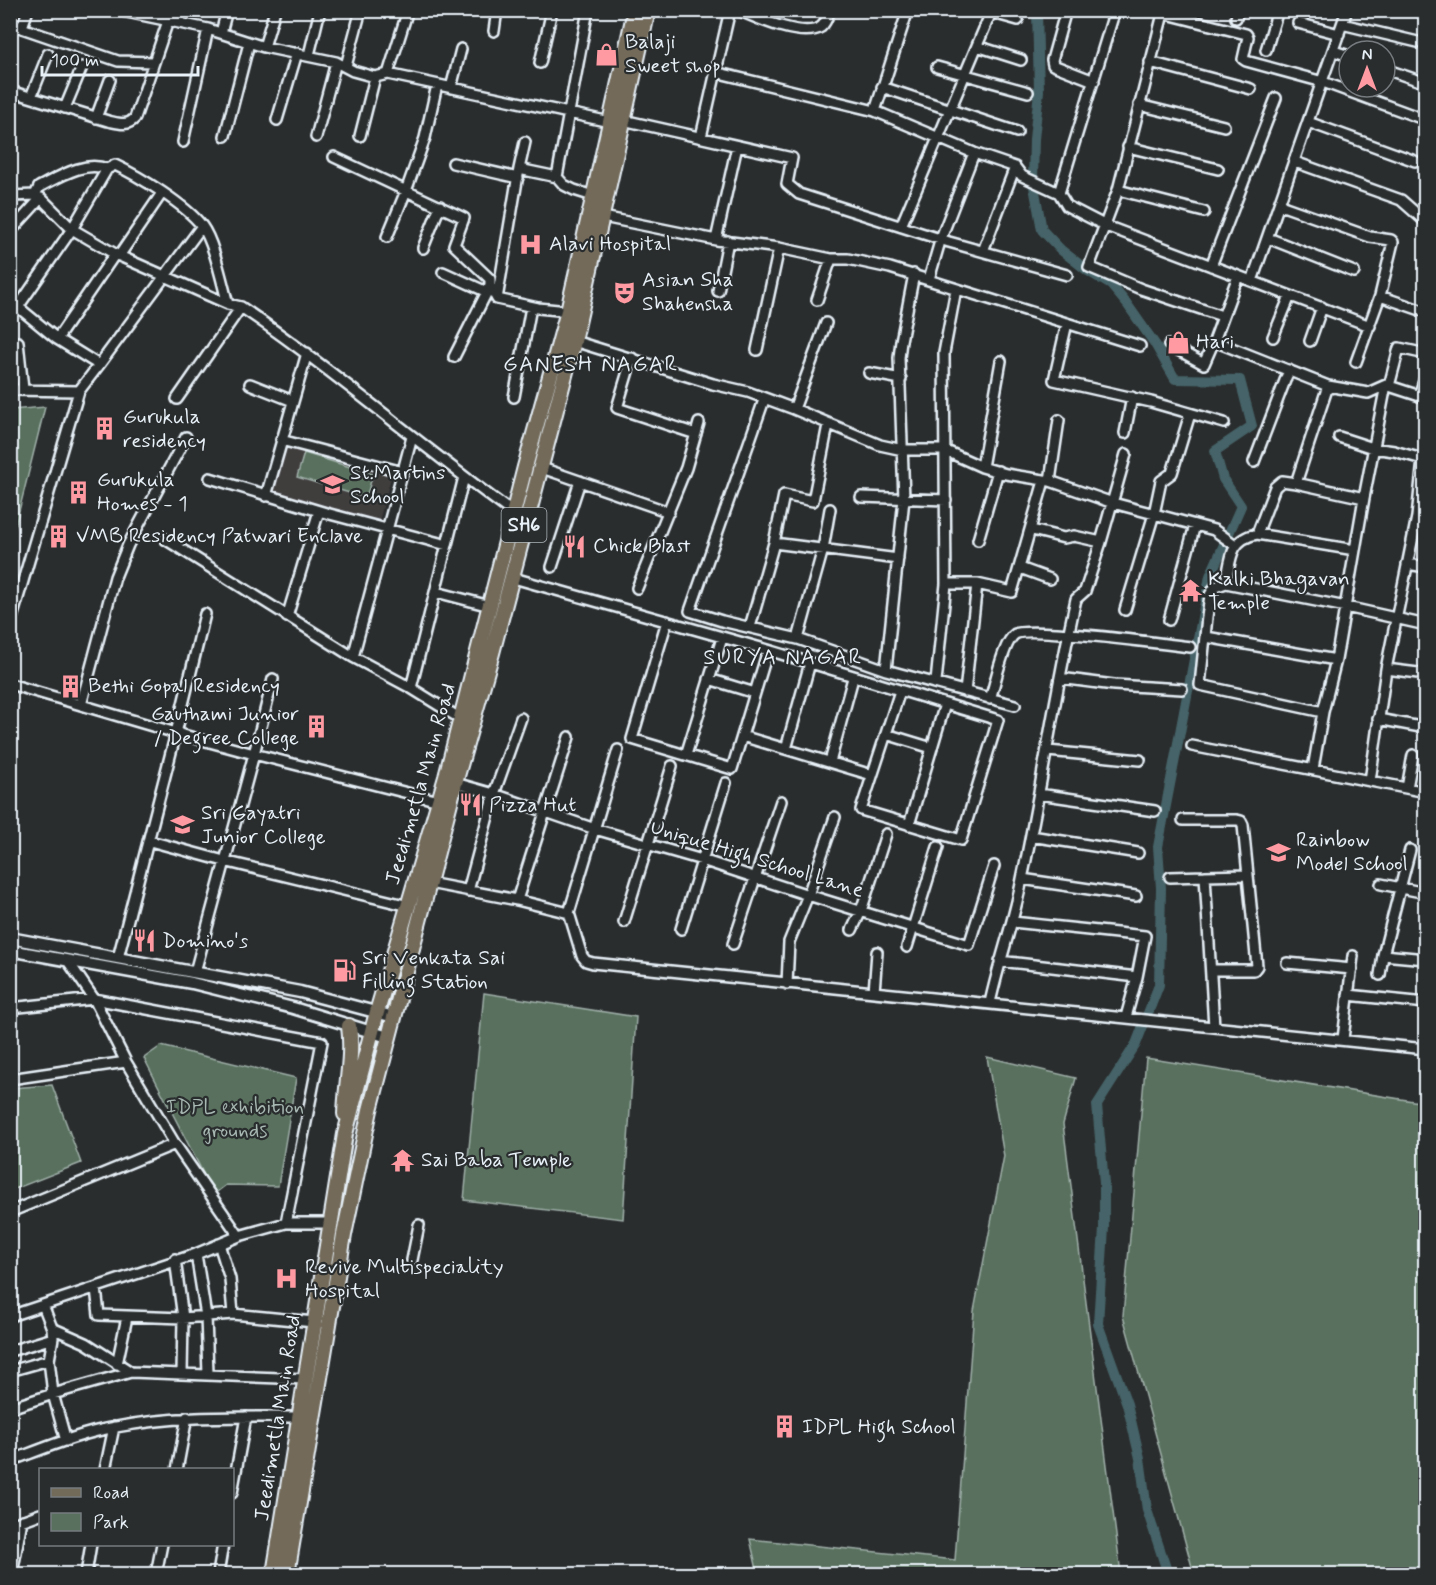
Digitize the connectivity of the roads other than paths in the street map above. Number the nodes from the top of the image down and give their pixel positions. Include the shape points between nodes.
1 (28, 10) edge
2 (182, 10) edge
3 (227, 10) edge
4 (275, 10) edge
5 (320, 10) edge
6 (361, 10) edge
7 (408, 10) edge
8 (497, 10) edge
9 (552, 10) edge
10 (588, 10) edge
11 (635, 10) edge
12 (648, 10) edge
13 (730, 10) edge
14 (738, 10) edge
15 (830, 10) edge
16 (908, 10) edge
17 (1066, 10) edge
18 (1115, 10) edge
19 (1278, 10) edge
20 (1347, 10) edge
21 (118, 11) edge
22 (989, 11) edge
23 (1164, 12) edge
24 (752, 13) edge
25 (1018, 20) dead end
26 (168, 21) junction
27 (179, 23) junction
28 (1298, 23) dead end
29 (10, 24) edge
30 (22, 27) junction
31 (208, 29) junction
32 (1341, 29) junction
33 (494, 31) dead end
34 (221, 33) junction
35 (249, 43) junction
36 (1425, 44) edge
37 (977, 45) junction
38 (264, 47) junction
39 (461, 49) dead end
40 (1266, 50) dead end
41 (1334, 51) junction
42 (1337, 52) edge
43 (297, 53) junction
44 (48, 54) dead end
45 (309, 55) junction
46 (1021, 60) dead end
47 (153, 62) junction
48 (336, 62) junction
49 (1150, 62) junction
50 (540, 63) dead end
51 (346, 66) junction
52 (82, 67) dead end
53 (937, 67) dead end
54 (715, 72) junction
55 (1397, 73) edge
56 (388, 74) junction
57 (964, 76) junction
58 (375, 77) junction
59 (110, 80) dead end
60 (1094, 81) junction
61 (1323, 82) junction
62 (1425, 83) edge
63 (438, 85) junction
64 (882, 87) junction
65 (451, 88) junction
66 (1251, 89) dead end
67 (10, 91) edge
68 (1028, 92) dead end
69 (31, 97) junction
70 (1276, 98) dead end
71 (1139, 105) junction
72 (65, 108) junction
73 (951, 110) junction
74 (875, 111) junction
75 (568, 114) junction
76 (96, 118) junction
77 (277, 120) dead end
78 (1425, 120) edge
79 (617, 121) junction
80 (1308, 122) junction
81 (1224, 126) dead end
82 (1017, 132) dead end
83 (225, 135) dead end
84 (360, 136) dead end
85 (316, 137) dead end
86 (701, 137) junction
87 (938, 139) junction
88 (183, 142) dead end
89 (525, 142) dead end
90 (738, 146) junction
91 (1128, 147) junction
92 (974, 153) junction
93 (334, 157) dead end
94 (1415, 161) dead end
95 (1295, 162) junction
96 (453, 163) dead end
97 (1015, 167) junction
98 (107, 169) junction
99 (1218, 169) dead end
100 (518, 173) junction
101 (557, 177) junction
102 (1118, 190) junction
103 (406, 191) junction
104 (162, 193) junction
105 (1059, 193) junction
106 (10, 196) edge
107 (38, 196) junction
108 (593, 196) junction
109 (1280, 205) junction
110 (440, 206) junction
111 (1204, 212) dead end
112 (603, 216) junction
113 (14, 221) edge
114 (1425, 222) edge
115 (202, 226) junction
116 (901, 226) junction
117 (1106, 226) junction
118 (72, 229) junction
119 (10, 232) edge
120 (387, 237) dead end
121 (941, 238) junction
122 (1268, 238) junction
123 (716, 240) junction
124 (728, 241) junction
125 (423, 248) dead end
126 (779, 248) junction
127 (983, 251) junction
128 (117, 255) junction
129 (831, 259) junction
130 (1211, 266) junction
131 (443, 272) dead end
132 (1354, 272) dead end
133 (914, 274) junction
134 (1067, 275) dead end
135 (1238, 276) junction
136 (166, 278) junction
137 (929, 279) junction
138 (1252, 281) junction
139 (488, 289) junction
140 (956, 289) junction
141 (718, 291) dead end
142 (1290, 296) junction
143 (1380, 296) junction
144 (498, 299) junction
145 (817, 300) dead end
146 (14, 304) edge
147 (228, 304) junction
148 (241, 307) junction
149 (531, 307) junction
150 (1322, 307) junction
151 (568, 311) junction
152 (1425, 312) edge
153 (1222, 316) junction
154 (826, 323) dead end
155 (1067, 323) junction
156 (1370, 326) junction
157 (1273, 337) dead end
158 (57, 339) junction
159 (574, 340) junction
160 (1214, 341) junction
161 (1310, 341) dead end
162 (18, 342) dead end
163 (1169, 345) dead end
164 (1140, 346) dead end
165 (757, 350) dead end
166 (307, 353) junction
167 (1425, 354) edge
168 (454, 357) dead end
169 (632, 358) junction
170 (1001, 361) dead end
171 (1356, 362) dead end
172 (99, 365) junction
173 (1289, 370) junction
174 (869, 373) dead end
175 (1425, 375) edge
176 (901, 379) junction
177 (250, 384) dead end
178 (1328, 386) junction
179 (1387, 386) junction
180 (23, 389) junction
181 (10, 390) edge
182 (79, 391) junction
183 (514, 397) dead end
184 (1132, 397) junction
185 (1422, 397) edge
186 (177, 399) dead end
187 (764, 400) junction
188 (293, 402) junction
189 (794, 409) junction
190 (1190, 414) junction
191 (1059, 420) dead end
192 (699, 423) dead end
193 (1224, 423) dead end
194 (828, 425) junction
195 (696, 434) junction
196 (1125, 434) dead end
197 (186, 437) dead end
198 (412, 437) junction
199 (1339, 437) dead end
200 (281, 440) junction
201 (1373, 448) junction
202 (903, 450) junction
203 (944, 450) junction
204 (1126, 454) dead end
205 (1424, 460) edge
206 (1254, 462) dead end
207 (539, 467) junction
208 (982, 467) junction
209 (998, 471) junction
210 (403, 472) junction
211 (464, 477) junction
212 (210, 478) dead end
213 (1047, 481) junction
214 (580, 482) junction
215 (1296, 483) junction
216 (266, 496) junction
217 (861, 497) dead end
218 (1364, 498) junction
219 (904, 499) junction
220 (946, 500) junction
221 (1113, 503) junction
222 (830, 509) dead end
223 (319, 511) junction
224 (669, 512) junction
225 (513, 513) junction
226 (1154, 514) junction
227 (1421, 517) edge
228 (1195, 525) junction
229 (388, 529) junction
230 (1032, 530) junction
231 (1257, 534) junction
232 (165, 539) dead end
233 (978, 540) dead end
234 (1101, 542) junction
235 (774, 543) junction
236 (447, 544) junction
237 (1235, 545) junction
238 (823, 549) junction
239 (1355, 549) junction
240 (898, 559) junction
241 (1407, 564) junction
242 (552, 567) dead end
243 (1425, 567) edge
244 (1020, 568) junction
245 (510, 577) junction
246 (1050, 579) dead end
247 (1226, 583) junction
248 (946, 584) junction
249 (977, 584) junction
250 (637, 588) dead end
251 (436, 592) junction
252 (490, 606) junction
253 (1346, 606) junction
254 (1125, 610) dead end
255 (205, 614) dead end
256 (287, 617) junction
257 (1396, 618) junction
258 (1169, 620) dead end
259 (667, 621) junction
260 (10, 625) edge
261 (1425, 625) edge
262 (750, 627) junction
263 (1069, 633) junction
264 (489, 636) junction
265 (1206, 637) junction
266 (722, 638) junction
267 (798, 639) junction
268 (1190, 647) dead end
269 (768, 650) junction
270 (353, 657) junction
271 (1336, 660) junction
272 (810, 663) junction
273 (1386, 669) junction
274 (886, 670) junction
275 (1425, 674) edge
276 (853, 678) junction
277 (1060, 678) junction
278 (273, 679) dead end
279 (709, 679) junction
280 (936, 682) junction
281 (10, 684) edge
282 (411, 688) junction
283 (1182, 689) dead end
284 (900, 691) junction
285 (965, 692) junction
286 (755, 693) junction
287 (990, 699) junction
288 (945, 704) junction
289 (81, 705) junction
290 (1015, 705) dead end
291 (1323, 712) junction
292 (521, 718) dead end
293 (461, 719) junction
294 (1378, 719) junction
295 (1425, 728) edge
296 (176, 733) junction
297 (886, 734) junction
298 (742, 736) junction
299 (569, 737) dead end
300 (1192, 746) dead end
301 (932, 748) junction
302 (786, 749) junction
303 (618, 750) dead end
304 (1048, 751) junction
305 (255, 754) junction
306 (1413, 754) dead end
307 (686, 755) junction
308 (1140, 760) dead end
309 (831, 762) junction
310 (672, 766) dead end
311 (1313, 769) junction
312 (872, 775) junction
313 (1370, 781) junction
314 (455, 783) junction
315 (726, 783) dead end
316 (1407, 788) junction
317 (1425, 792) edge
318 (494, 794) junction
319 (1039, 794) junction
320 (439, 801) junction
321 (781, 801) dead end
322 (1155, 810) dead end
323 (545, 811) junction
324 (835, 817) dead end
325 (1183, 820) dead end
326 (909, 825) junction
327 (595, 829) junction
328 (886, 834) dead end
329 (1031, 836) junction
330 (150, 841) junction
331 (648, 844) junction
332 (938, 847) dead end
333 (1410, 850) dead end
334 (1138, 853) dead end
335 (702, 860) junction
336 (225, 861) junction
337 (994, 866) dead end
338 (1248, 875) junction
339 (1204, 876) junction
340 (1170, 877) dead end
341 (754, 878) junction
342 (1022, 879) junction
343 (429, 883) junction
344 (1381, 884) dead end
345 (1401, 888) junction
346 (468, 891) junction
347 (1425, 894) edge
348 (808, 896) junction
349 (1136, 896) dead end
350 (517, 900) junction
351 (409, 906) junction
352 (861, 911) junction
353 (569, 913) junction
354 (624, 922) dead end
355 (1013, 922) junction
356 (914, 928) junction
357 (681, 929) dead end
358 (852, 930) dead end
359 (10, 938) edge
360 (733, 944) dead end
361 (907, 948) dead end
362 (10, 950) edge
363 (877, 952) dead end
364 (1383, 955) junction
365 (1353, 956) dead end
366 (118, 958) junction
367 (1425, 959) edge
368 (68, 961) junction
369 (1000, 961) junction
370 (1287, 963) dead end
371 (1352, 969) junction
372 (1211, 970) junction
373 (195, 972) junction
374 (1380, 975) dead end
375 (1137, 977) junction
376 (787, 984) junction
377 (874, 992) junction
378 (1348, 995) junction
379 (94, 999) junction
380 (990, 1003) junction
381 (1425, 1003) edge
382 (10, 1008) edge
383 (378, 1012) junction
384 (394, 1017) junction
385 (1126, 1017) junction
386 (349, 1026) junction
387 (1214, 1027) junction
388 (372, 1034) junction
389 (388, 1037) junction
390 (1343, 1039) junction
391 (1425, 1049) edge
392 (126, 1062) junction
393 (10, 1078) edge
394 (345, 1134) junction
395 (175, 1144) junction
396 (10, 1212) edge
397 (286, 1223) junction
398 (331, 1224) junction
399 (419, 1225) dead end
400 (239, 1236) junction
401 (219, 1244) junction
402 (196, 1254) junction
403 (175, 1259) junction
404 (412, 1260) dead end
405 (96, 1288) junction
406 (43, 1305) junction
407 (233, 1314) junction
408 (10, 1316) edge
409 (206, 1316) junction
410 (127, 1317) junction
411 (183, 1318) junction
412 (315, 1322) junction
413 (53, 1333) junction
414 (10, 1351) edge
415 (49, 1360) junction
416 (117, 1364) junction
417 (10, 1371) edge
418 (131, 1372) junction
419 (182, 1374) junction
420 (208, 1374) junction
421 (306, 1379) junction
422 (53, 1394) junction
423 (10, 1408) edge
424 (187, 1417) junction
425 (246, 1417) junction
426 (300, 1417) junction
427 (114, 1427) junction
428 (66, 1441) junction
429 (10, 1461) edge
430 (105, 1468) edge
431 (177, 1468) edge
432 (234, 1482) edge
433 (39, 1514) edge
434 (22, 1520) junction
435 (10, 1525) edge
436 (91, 1546) edge
437 (162, 1546) edge
438 (223, 1546) edge
439 (12, 1575) edge
440 (86, 1575) edge
441 (156, 1575) edge
442 (218, 1575) edge
443 (274, 1575) edge
444 (287, 1575) edge

1 - 30 street
2 - 27 street
3 - 34 street
4 - 38 street
5 - 45 street
6 - 51 street
7 - 56 street
8 - 33 street
9 - 50 street
10 - 75 street
11 - 79 main road, Jeedimetla Main Road / SH6
12 - 79 main road, Jeedimetla Main Road / SH6
13 - 54 street
14 - 24 street
15 - 24 street via 821,27 807,31 781,27
16 - 64 street
17 - 60 street via 1053,65
18 - 60 street
19 - 40 street
20 - 32 street
21 - 26 street
22 - 25 street
22 - 37 street
23 - 49 street
23 - 61 street via 1246,34 1244,60
26 - 27 street
26 - 47 street
27 - 31 street
28 - 32 street
29 - 30 street
30 - 47 street via 118,61
31 - 34 street
31 - 88 street
32 - 36 street
32 - 41 street
34 - 35 street
35 - 38 street
35 - 83 street
37 - 46 street
37 - 57 street
38 - 43 street
39 - 65 street
41 - 42 street
41 - 61 street
43 - 45 street
43 - 77 street
44 - 69 street
45 - 48 street
47 - 76 street via 132,122
48 - 51 street
48 - 85 street
49 - 66 street
49 - 71 street
51 - 58 street
52 - 72 street
53 - 57 street
54 - 74 street
54 - 86 street
55 - 62 street
56 - 58 street
56 - 63 street
57 - 68 street
57 - 73 street
58 - 84 street
59 - 76 street
60 - 105 street
61 - 78 street
61 - 80 street
63 - 65 street
63 - 103 street
64 - 73 street
64 - 74 street
65 - 75 street
67 - 69 street
69 - 72 street
70 - 130 street
71 - 81 street
71 - 91 street
72 - 76 street
73 - 82 street
73 - 87 street
74 - 87 street
75 - 79 street
75 - 101 street
79 - 86 street
79 - 108 main road, Jeedimetla Main Road / SH6
79 - 112 main road, Jeedimetla Main Road / SH6
80 - 94 street
80 - 95 street
86 - 90 street
87 - 92 street
87 - 116 street
89 - 100 street
90 - 116 street via 792,158 787,184 799,194
90 - 123 street
91 - 99 street
91 - 102 street
92 - 97 street
92 - 121 street
93 - 103 street
95 - 109 street
95 - 114 street via 1401,200
96 - 100 street
97 - 105 street via 1022,176
97 - 127 street
98 - 104 street via 115,165
98 - 107 street via 88,166 63,175 39,187
98 - 118 street
100 - 101 street
100 - 144 street
101 - 108 street via 564,185
102 - 111 street
102 - 117 street
103 - 110 street
103 - 120 street
104 - 115 street
104 - 128 street
105 - 117 street via 1067,206
106 - 107 street
107 - 113 street
107 - 118 street
108 - 151 main road, Jeedimetla Main Road / SH6
109 - 122 street
109 - 143 street via 1393,242
110 - 125 street
110 - 139 street via 464,218 454,245 490,279
112 - 123 street
112 - 159 main road, Jeedimetla Main Road / SH6
113 - 119 street
115 - 136 street
115 - 147 street
116 - 121 street
117 - 130 street
117 - 153 street via 1089,267
118 - 128 street
118 - 146 street
121 - 127 street
121 - 137 street
122 - 132 street
122 - 138 street
123 - 124 street
124 - 126 street
124 - 141 street
126 - 129 street
126 - 165 street
127 - 134 street
128 - 136 street
128 - 158 street
129 - 133 street via 862,261
129 - 145 street
130 - 135 street
131 - 139 street
133 - 137 street
133 - 176 street via 901,341
135 - 138 street
135 - 153 street
136 - 147 street
136 - 172 street
137 - 140 street
138 - 142 street
139 - 144 street
139 - 168 street
140 - 155 street
140 - 203 street via 944,353
142 - 150 street
142 - 157 street
143 - 152 street
143 - 156 street
144 - 149 street
146 - 158 street
147 - 148 street
148 - 166 street
148 - 186 street
149 - 151 street
149 - 183 street
150 - 156 street
150 - 161 street
151 - 225 main road, Jeedimetla Main Road / SH6
153 - 160 street
154 - 189 street
155 - 164 street
155 - 184 street via 1054,380
156 - 171 street
158 - 172 street
159 - 169 street
159 - 207 main road, Jeedimetla Main Road / SH6
160 - 163 street via 1204,364
160 - 173 street
162 - 180 street
166 - 188 street
166 - 198 street
167 - 179 street via 1399,348
169 - 187 street
169 - 195 street via 617,408
170 - 208 street
172 - 182 street
173 - 178 street
173 - 206 street
174 - 176 street
175 - 185 street
176 - 202 street
177 - 188 street
178 - 179 street via 1368,393
178 - 215 street
179 - 185 street
179 - 201 street
180 - 181 street
180 - 182 street
182 - 260 street
184 - 190 street
184 - 196 street
187 - 189 street
187 - 262 street via 690,611
188 - 200 street
189 - 194 street
190 - 193 street
190 - 226 street via 1172,473 1161,481
191 - 213 street
192 - 195 street
194 - 202 street
194 - 235 street via 813,501 784,495
195 - 224 street
197 - 289 street via 128,545
198 - 210 street
198 - 211 street
199 - 201 street
200 - 210 street
200 - 216 street
201 - 205 street
201 - 218 street
202 - 203 street
202 - 219 street
203 - 208 street
203 - 220 street
204 - 221 street
205 - 227 street
207 - 214 street
207 - 245 main road, Jeedimetla Main Road / SH6
208 - 209 street
209 - 213 street
209 - 233 street
210 - 229 street
211 - 225 street
211 - 236 street
212 - 216 street
213 - 221 street
213 - 230 street
214 - 224 street
214 - 242 street
215 - 218 street
215 - 231 street via 1282,482 1275,487
216 - 223 street
217 - 219 street
218 - 239 street
219 - 220 street
219 - 240 street
220 - 248 street
221 - 226 street
221 - 234 street
222 - 238 street
223 - 229 street
223 - 256 street
224 - 250 street
225 - 252 main road, Jeedimetla Main Road / SH6
226 - 228 street
226 - 254 street
227 - 241 street
228 - 237 street via 1214,530
228 - 258 street
229 - 236 street
229 - 270 street
230 - 234 street
230 - 244 street
231 - 237 street
231 - 239 street
232 - 256 street
234 - 263 street via 1085,591 1076,599
235 - 238 street
235 - 262 street
236 - 251 street
237 - 247 street
238 - 240 street
238 - 267 street
239 - 253 street
240 - 274 street
241 - 243 street
241 - 257 street
244 - 246 street
244 - 249 street via 1012,592
245 - 259 street
245 - 264 main road, Jeedimetla Main Road / SH6
247 - 253 street
247 - 265 street via 1215,587 1210,595
248 - 249 street
248 - 280 street
249 - 285 street
251 - 252 street
251 - 282 street
252 - 264 main road, Jeedimetla Main Road / SH6
253 - 257 street
253 - 271 street
255 - 296 street
256 - 270 street
257 - 261 street
257 - 273 street
259 - 266 street
259 - 307 street via 632,739
262 - 267 street
263 - 268 street
263 - 277 street
263 - 287 street via 1013,635
264 - 293 main road, Jeedimetla Main Road / SH6
264 - 314 main road, Jeedimetla Main Road / SH6
265 - 271 street
265 - 291 street via 1199,682 1202,687
266 - 269 street
266 - 279 street
267 - 274 street
269 - 272 street
269 - 286 street
270 - 282 street
271 - 291 street
272 - 276 street
272 - 302 street
273 - 275 street
273 - 294 street
274 - 280 street
276 - 284 street
276 - 309 street
277 - 283 street
277 - 304 street
278 - 305 street
279 - 286 street
279 - 307 street
280 - 285 street
281 - 289 street
282 - 293 street
284 - 288 street
284 - 297 street
285 - 287 street
286 - 298 street
287 - 290 street
288 - 301 street
288 - 326 street via 998,720 961,840
289 - 296 street
291 - 311 street
292 - 318 street
293 - 320 main road, Jeedimetla Main Road / SH6
294 - 295 street
294 - 313 street
296 - 305 street
296 - 330 street
297 - 301 street
297 - 312 street
298 - 302 street
298 - 307 street via 732,769
299 - 323 street
300 - 311 street
301 - 326 street
302 - 309 street
303 - 327 street
304 - 308 street
304 - 319 street
305 - 320 street
305 - 336 street
306 - 316 street
309 - 312 street
310 - 331 street
311 - 313 street
312 - 326 street via 861,810
313 - 316 street
314 - 318 street, Unique High School Lane
314 - 343 main road, Jeedimetla Main Road / SH6
315 - 335 street
316 - 317 street
318 - 323 street, Unique High School Lane
318 - 346 street
319 - 322 street
319 - 329 street
320 - 351 main road, Jeedimetla Main Road / SH6
321 - 341 street
323 - 327 street, Unique High School Lane
323 - 350 street
324 - 348 street
325 - 338 street via 1241,821
327 - 331 street, Unique High School Lane
327 - 353 street
328 - 352 street
329 - 334 street
329 - 342 street
330 - 336 street
330 - 366 street
331 - 335 street, Unique High School Lane
331 - 354 street
332 - 356 street
333 - 345 street
335 - 341 street, Unique High School Lane
335 - 357 street
336 - 351 street
336 - 373 street
337 - 356 street, Unique High School Lane via 969,945
338 - 339 street
338 - 372 street via 1257,966 1254,970
339 - 340 street
339 - 372 street
341 - 348 street, Unique High School Lane
341 - 360 street
342 - 349 street
342 - 355 street
343 - 346 street
343 - 384 main road, Jeedimetla Main Road / SH6
344 - 345 street
345 - 347 street
345 - 364 street
346 - 350 street
348 - 352 street, Unique High School Lane
348 - 376 street via 789,942
350 - 353 street
351 - 383 main road, Jeedimetla Main Road / SH6
352 - 356 street, Unique High School Lane
352 - 358 street
353 - 376 street via 586,961
355 - 369 street
355 - 375 street via 1145,936
356 - 361 street
359 - 366 street
362 - 368 street
363 - 377 street
364 - 367 street
364 - 374 street
365 - 371 street
366 - 373 street
368 - 379 street
368 - 386 street via 192,983
369 - 375 street
369 - 380 street
370 - 371 street
371 - 378 street
372 - 387 street
373 - 383 street
375 - 385 street
376 - 377 street
377 - 380 street
378 - 381 street
378 - 390 street
379 - 382 street
379 - 392 street
379 - 397 street via 322,1042
380 - 385 street
383 - 384 street
383 - 388 main road, Jeedimetla Main Road / SH6
384 - 389 main road, Jeedimetla Main Road / SH6
385 - 387 street
386 - 388 street
386 - 394 main road
387 - 390 street
388 - 389 street
388 - 394 main road, Jeedimetla Main Road / SH6
389 - 444 main road, Jeedimetla Main Road / SH6 via 344,1235
390 - 391 street
392 - 393 street
392 - 395 street
394 - 398 main road, Jeedimetla Main Road / SH6
395 - 396 street
395 - 400 street
397 - 398 street
397 - 400 street
398 - 412 main road, Jeedimetla Main Road / SH6
399 - 404 street
400 - 401 street
401 - 402 street
401 - 407 street via 230,1279
402 - 403 street
402 - 409 street
403 - 405 street
403 - 411 street
405 - 406 street
405 - 410 street via 99,1315
406 - 408 street
406 - 413 street
407 - 409 street
407 - 412 street
409 - 411 street
409 - 420 street
410 - 411 street
410 - 416 street
411 - 419 street
412 - 421 main road, Jeedimetla Main Road / SH6
413 - 414 street
413 - 415 street
413 - 416 street via 86,1343
415 - 417 street
415 - 422 street
416 - 418 street
418 - 419 street
418 - 422 street
419 - 420 street
420 - 421 street
421 - 426 main road, Jeedimetla Main Road / SH6
422 - 423 street
422 - 428 street
424 - 425 street
424 - 427 street
424 - 431 street
425 - 426 street
425 - 432 street
426 - 443 main road, Jeedimetla Main Road / SH6
427 - 428 street
427 - 430 street
428 - 429 street
433 - 434 street
434 - 435 street
434 - 439 street
436 - 440 street
437 - 441 street
438 - 442 street

